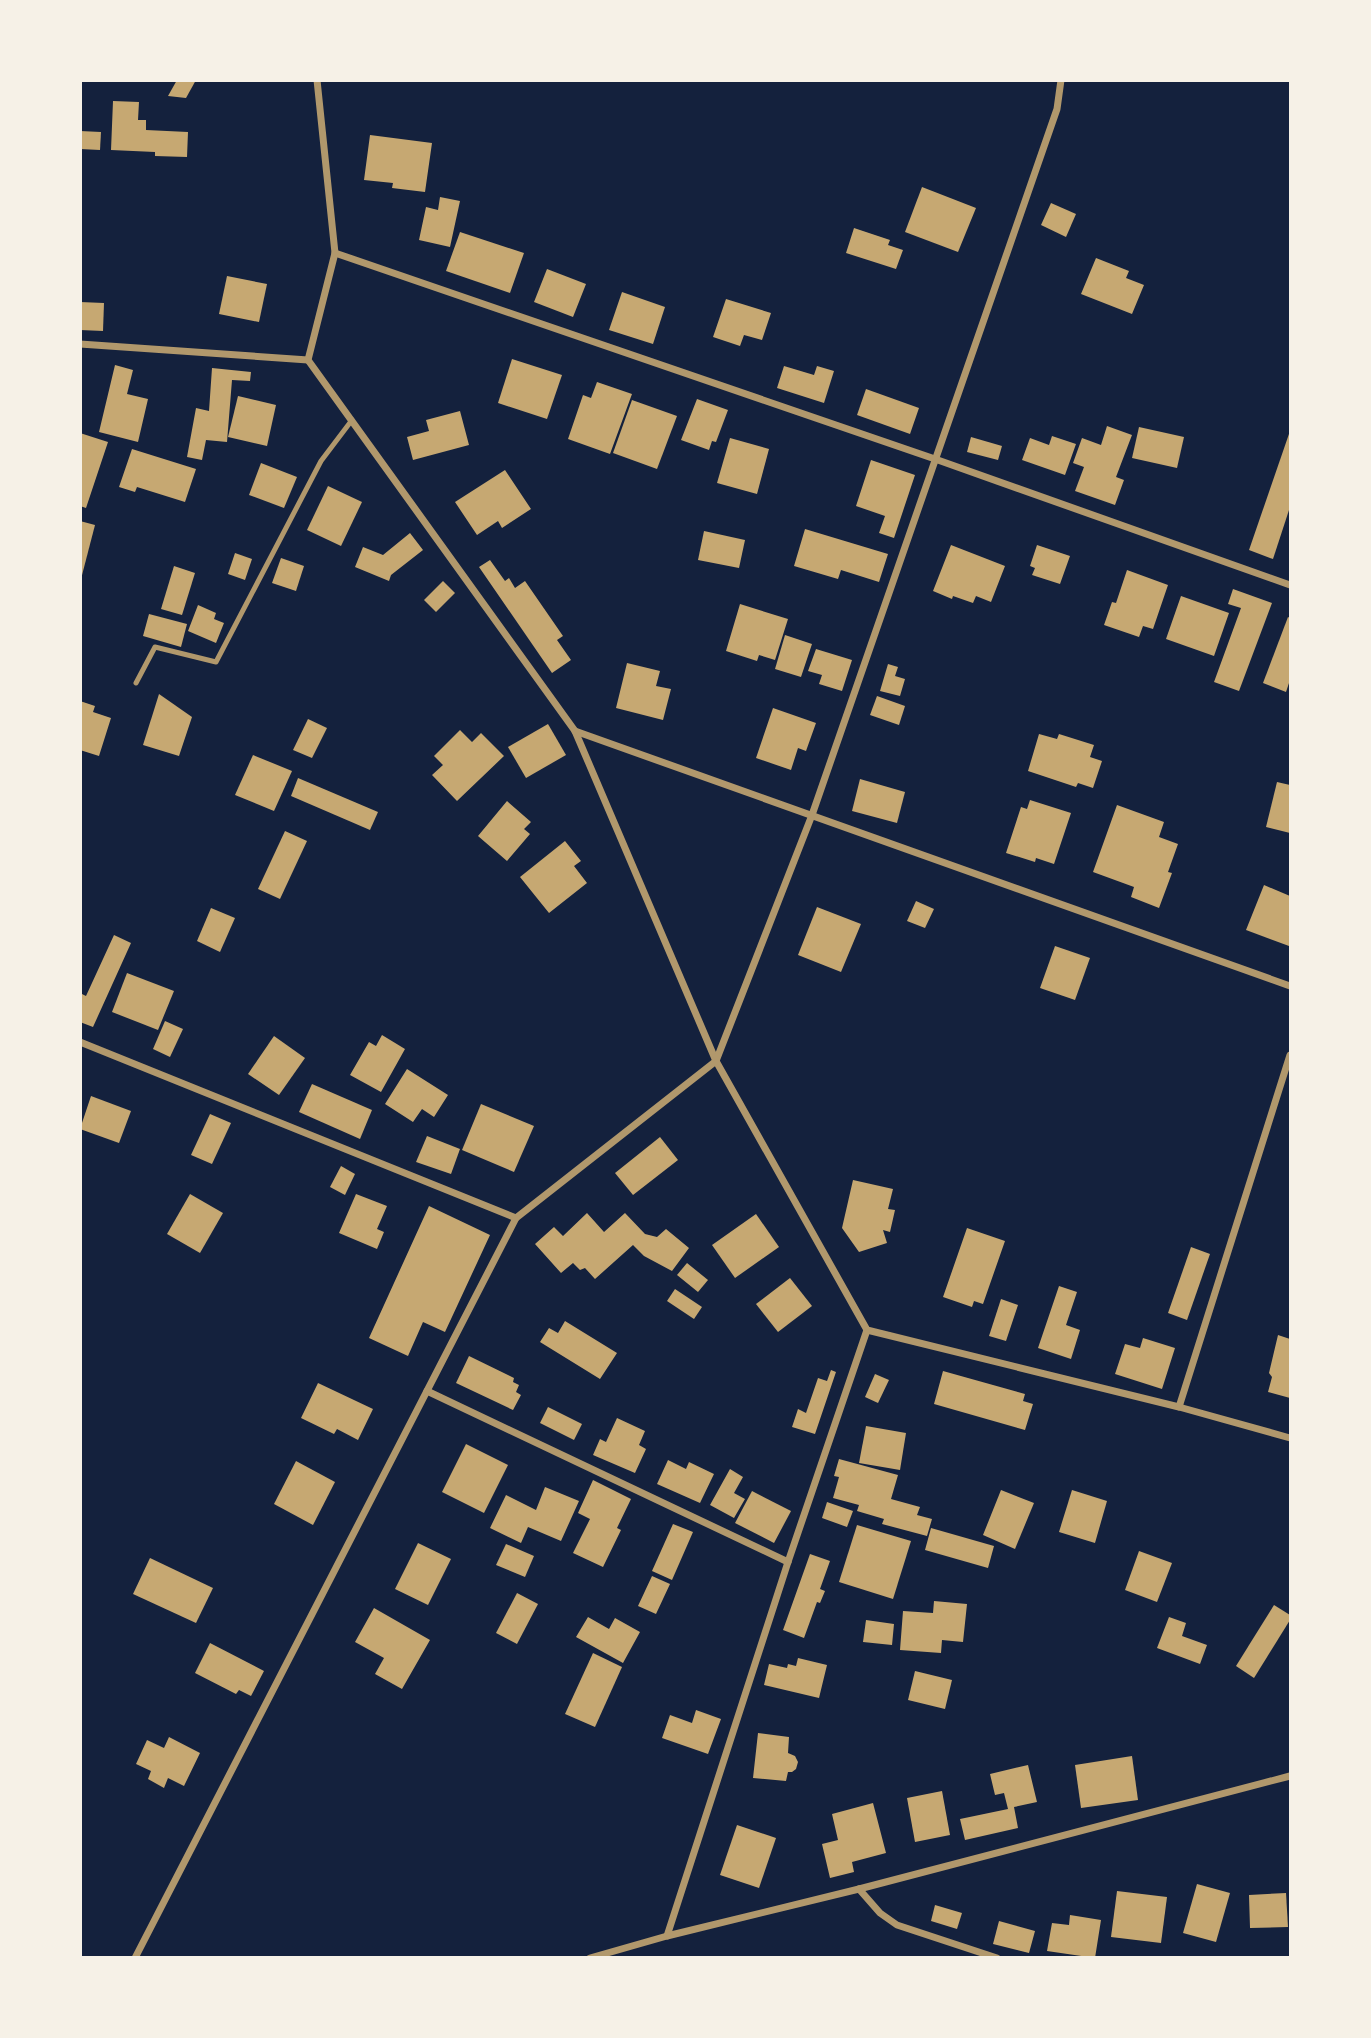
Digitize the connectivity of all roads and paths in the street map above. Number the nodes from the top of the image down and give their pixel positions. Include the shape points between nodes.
1 (317, 80) edge
2 (1061, 80) edge
3 (335, 253) junction
4 (80, 344) edge
5 (308, 360) junction
6 (352, 420) junction
7 (935, 459) junction
8 (1290, 585) edge
9 (136, 683) dead end
10 (575, 731) junction
11 (812, 815) junction
12 (1290, 986) edge
13 (80, 1042) edge
14 (1290, 1055) edge
15 (716, 1061) junction
16 (516, 1218) junction
17 (867, 1330) junction
18 (427, 1391) junction
19 (1179, 1407) junction
20 (1290, 1438) edge
21 (788, 1562) junction
22 (1290, 1776) edge
23 (859, 1889) junction
24 (667, 1936) junction
25 (135, 1958) edge
26 (590, 1958) edge
27 (997, 1958) edge

1 - 3 street
2 - 7 street via 1057,109
3 - 5 street
3 - 7 street
4 - 5 street
5 - 6 street
6 - 9 lane via 321,461 216,662 155,647
6 - 10 street
7 - 8 street
7 - 11 street
10 - 11 street
10 - 15 street
11 - 12 street
11 - 15 street
13 - 16 street
14 - 19 street
15 - 16 street
15 - 17 street
16 - 18 street
17 - 19 street
17 - 21 street
18 - 21 street
18 - 25 street
19 - 20 street
21 - 24 street
22 - 23 street
23 - 24 street
23 - 27 street via 897,1925
24 - 26 street

